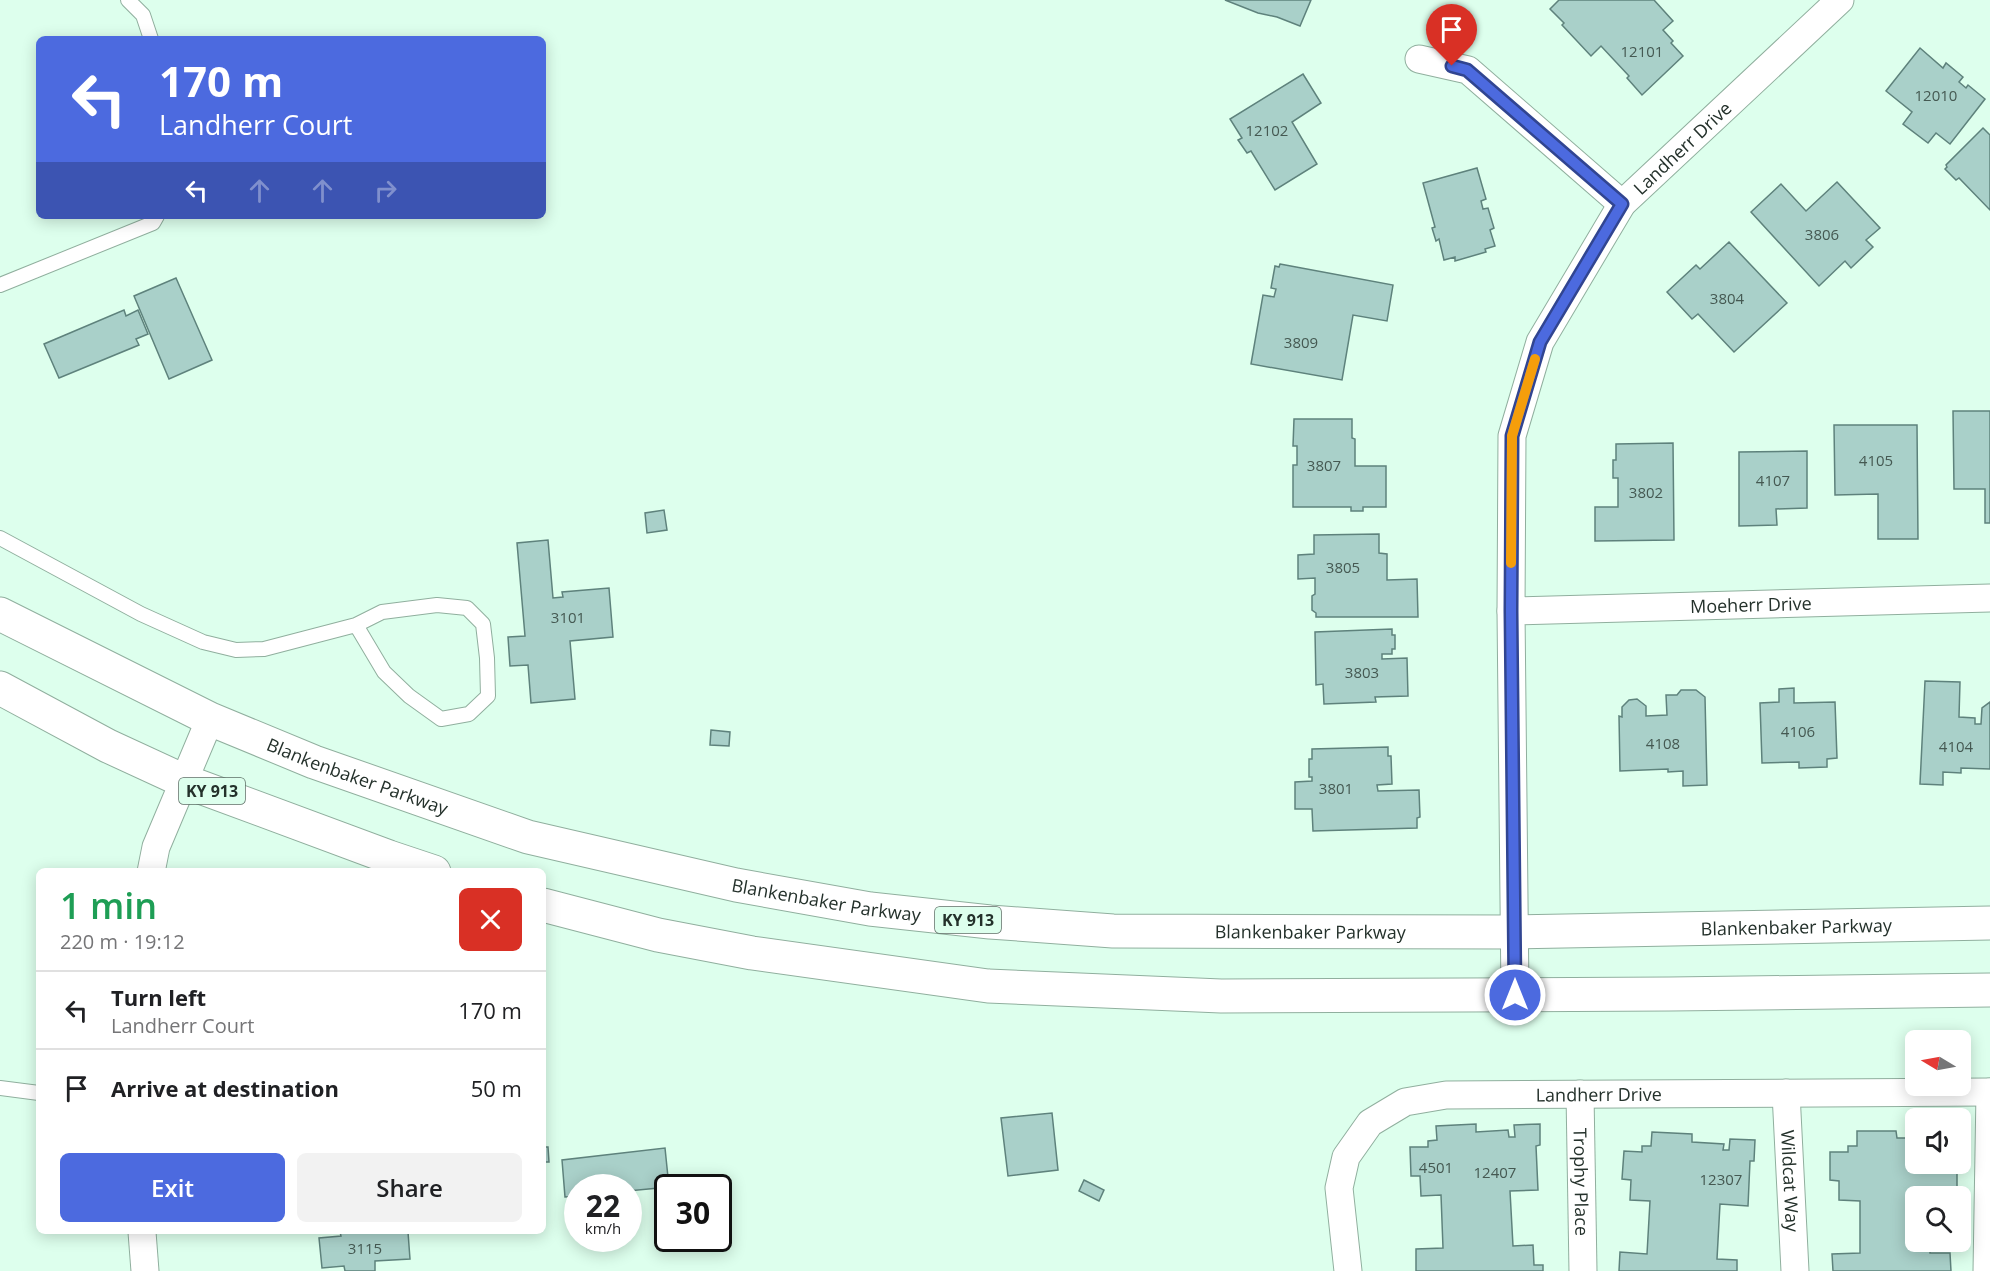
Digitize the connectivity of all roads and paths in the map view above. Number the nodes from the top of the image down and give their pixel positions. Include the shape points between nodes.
1 (129, 0) edge
2 (1840, 0) edge
3 (150, 36) edge
4 (1419, 59) dead end
5 (1622, 204) junction
6 (155, 219) edge
7 (0, 285) edge
8 (0, 538) edge
9 (1990, 598) edge
10 (1511, 611) junction
11 (0, 614) edge
12 (356, 625) junction
13 (0, 688) edge
14 (210, 719) junction
15 (184, 781) junction
16 (152, 868) edge
17 (422, 868) edge
18 (546, 906) edge
19 (1990, 923) edge
20 (1515, 932) junction
21 (1990, 990) edge
22 (1515, 995) junction
23 (0, 1088) edge
24 (1990, 1092) edge
25 (36, 1093) edge
26 (1786, 1093) junction
27 (1580, 1094) junction
28 (142, 1234) edge
29 (145, 1271) edge
30 (1348, 1271) edge
31 (1583, 1271) edge
32 (1795, 1271) edge
33 (1987, 1271) edge

1 - 3 lane via 143,15
2 - 5 street, Landherr Drive
4 - 5 street via 1467,70
5 - 10 street, Landherr Drive via 1540,342 1512,436
6 - 7 lane
8 - 12 lane via 141,614 203,642 236,650 264,649
9 - 10 street, Moeherr Drive
10 - 20 street, Landherr Drive
11 - 14 main road, Blankenbaker Parkway / KY 913
12 - 12 lane via 382,612 437,605 467,608 483,624 488,696 469,714 441,719 384,672
13 - 15 main road, KY 913 via 108,746
14 - 15 street
14 - 20 main road, Blankenbaker Parkway / KY 913 via 314,762 528,837 736,885 870,909 1113,931
15 - 16 street via 156,847
15 - 17 main road, KY 913
18 - 22 main road via 658,935 752,953 988,986 1221,996
19 - 20 main road, Blankenbaker Parkway / KY 913
20 - 22 street, Landherr Drive
21 - 22 main road
23 - 25 lane
24 - 26 street, Landherr Drive
24 - 33 street
26 - 27 street, Landherr Drive
26 - 32 street, Wildcat Way
27 - 30 street, Landherr Drive via 1446,1095 1405,1102 1370,1123 1346,1157 1339,1188
27 - 31 street, Trophy Place
28 - 29 street

